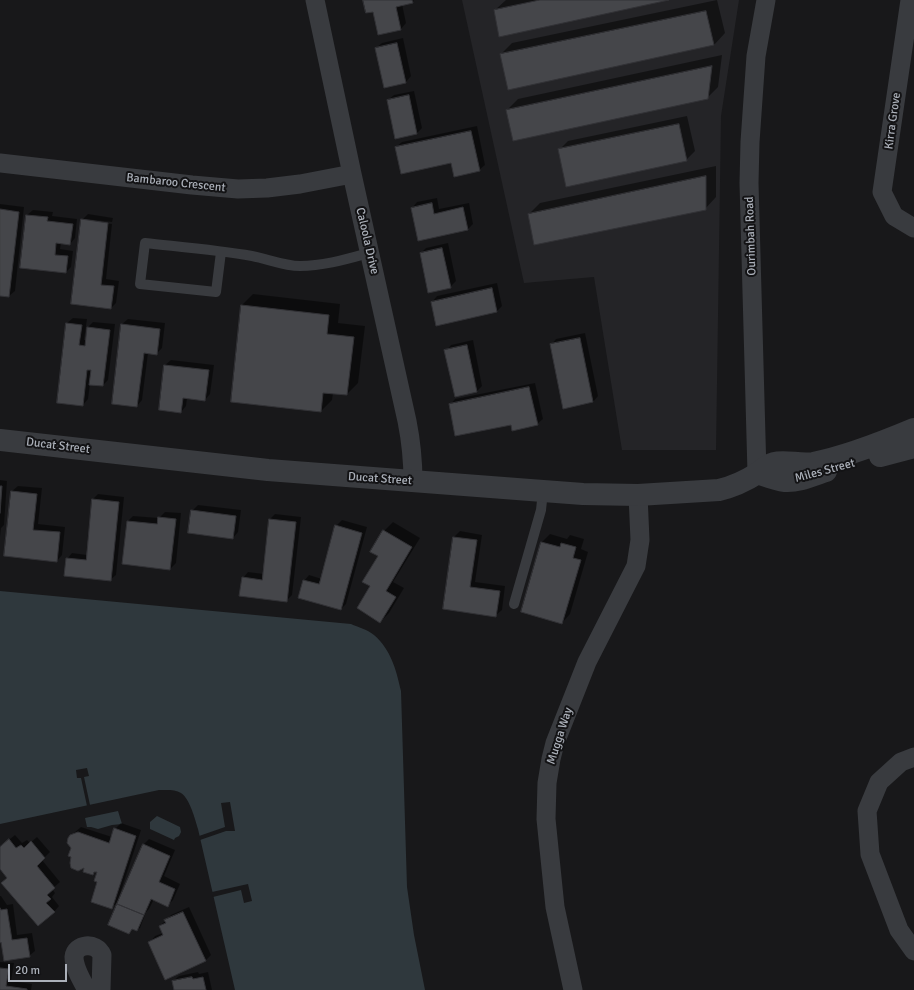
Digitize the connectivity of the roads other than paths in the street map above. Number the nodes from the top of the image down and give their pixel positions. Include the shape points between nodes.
1 (315, 0) edge
2 (766, 0) edge
3 (910, 0) edge
4 (0, 163) edge
5 (352, 174) junction
6 (914, 228) edge
7 (221, 252) junction
8 (370, 253) junction
9 (914, 429) edge
10 (0, 440) edge
11 (914, 447) edge
12 (757, 473) junction
13 (413, 482) junction
14 (543, 491) junction
15 (638, 495) junction
16 (514, 604) dead end
17 (914, 757) edge
18 (914, 951) edge
19 (87, 990) edge
20 (101, 990) edge
21 (573, 990) edge

1 - 5 street, Caloola Drive
2 - 12 street, Ourimbah Road via 756,56 749,183
3 - 6 street, Kirra Grove via 882,192 894,216
4 - 5 street, Bambaroo Crescent via 238,189 287,186
5 - 8 street, Caloola Drive
7 - 7 lane via 145,243 140,284 216,292
7 - 8 lane via 298,266 323,264
8 - 13 street, Caloola Drive via 410,436
9 - 12 street, Miles Street via 819,462 774,463
10 - 13 street, Ducat Street via 268,470
11 - 12 street, Miles Street via 795,480 781,480
12 - 15 street, Ducat Street via 719,490
13 - 14 street, Ducat Street
14 - 15 street, Ducat Street
14 - 16 lane via 541,510
15 - 21 street, Mugga Way via 640,540 636,566 587,662 555,743 547,778 546,819 555,907
17 - 18 street via 901,762 879,782 868,811 870,854 899,930
19 - 20 street via 74,956 82,947 91,945 97,947 102,955

